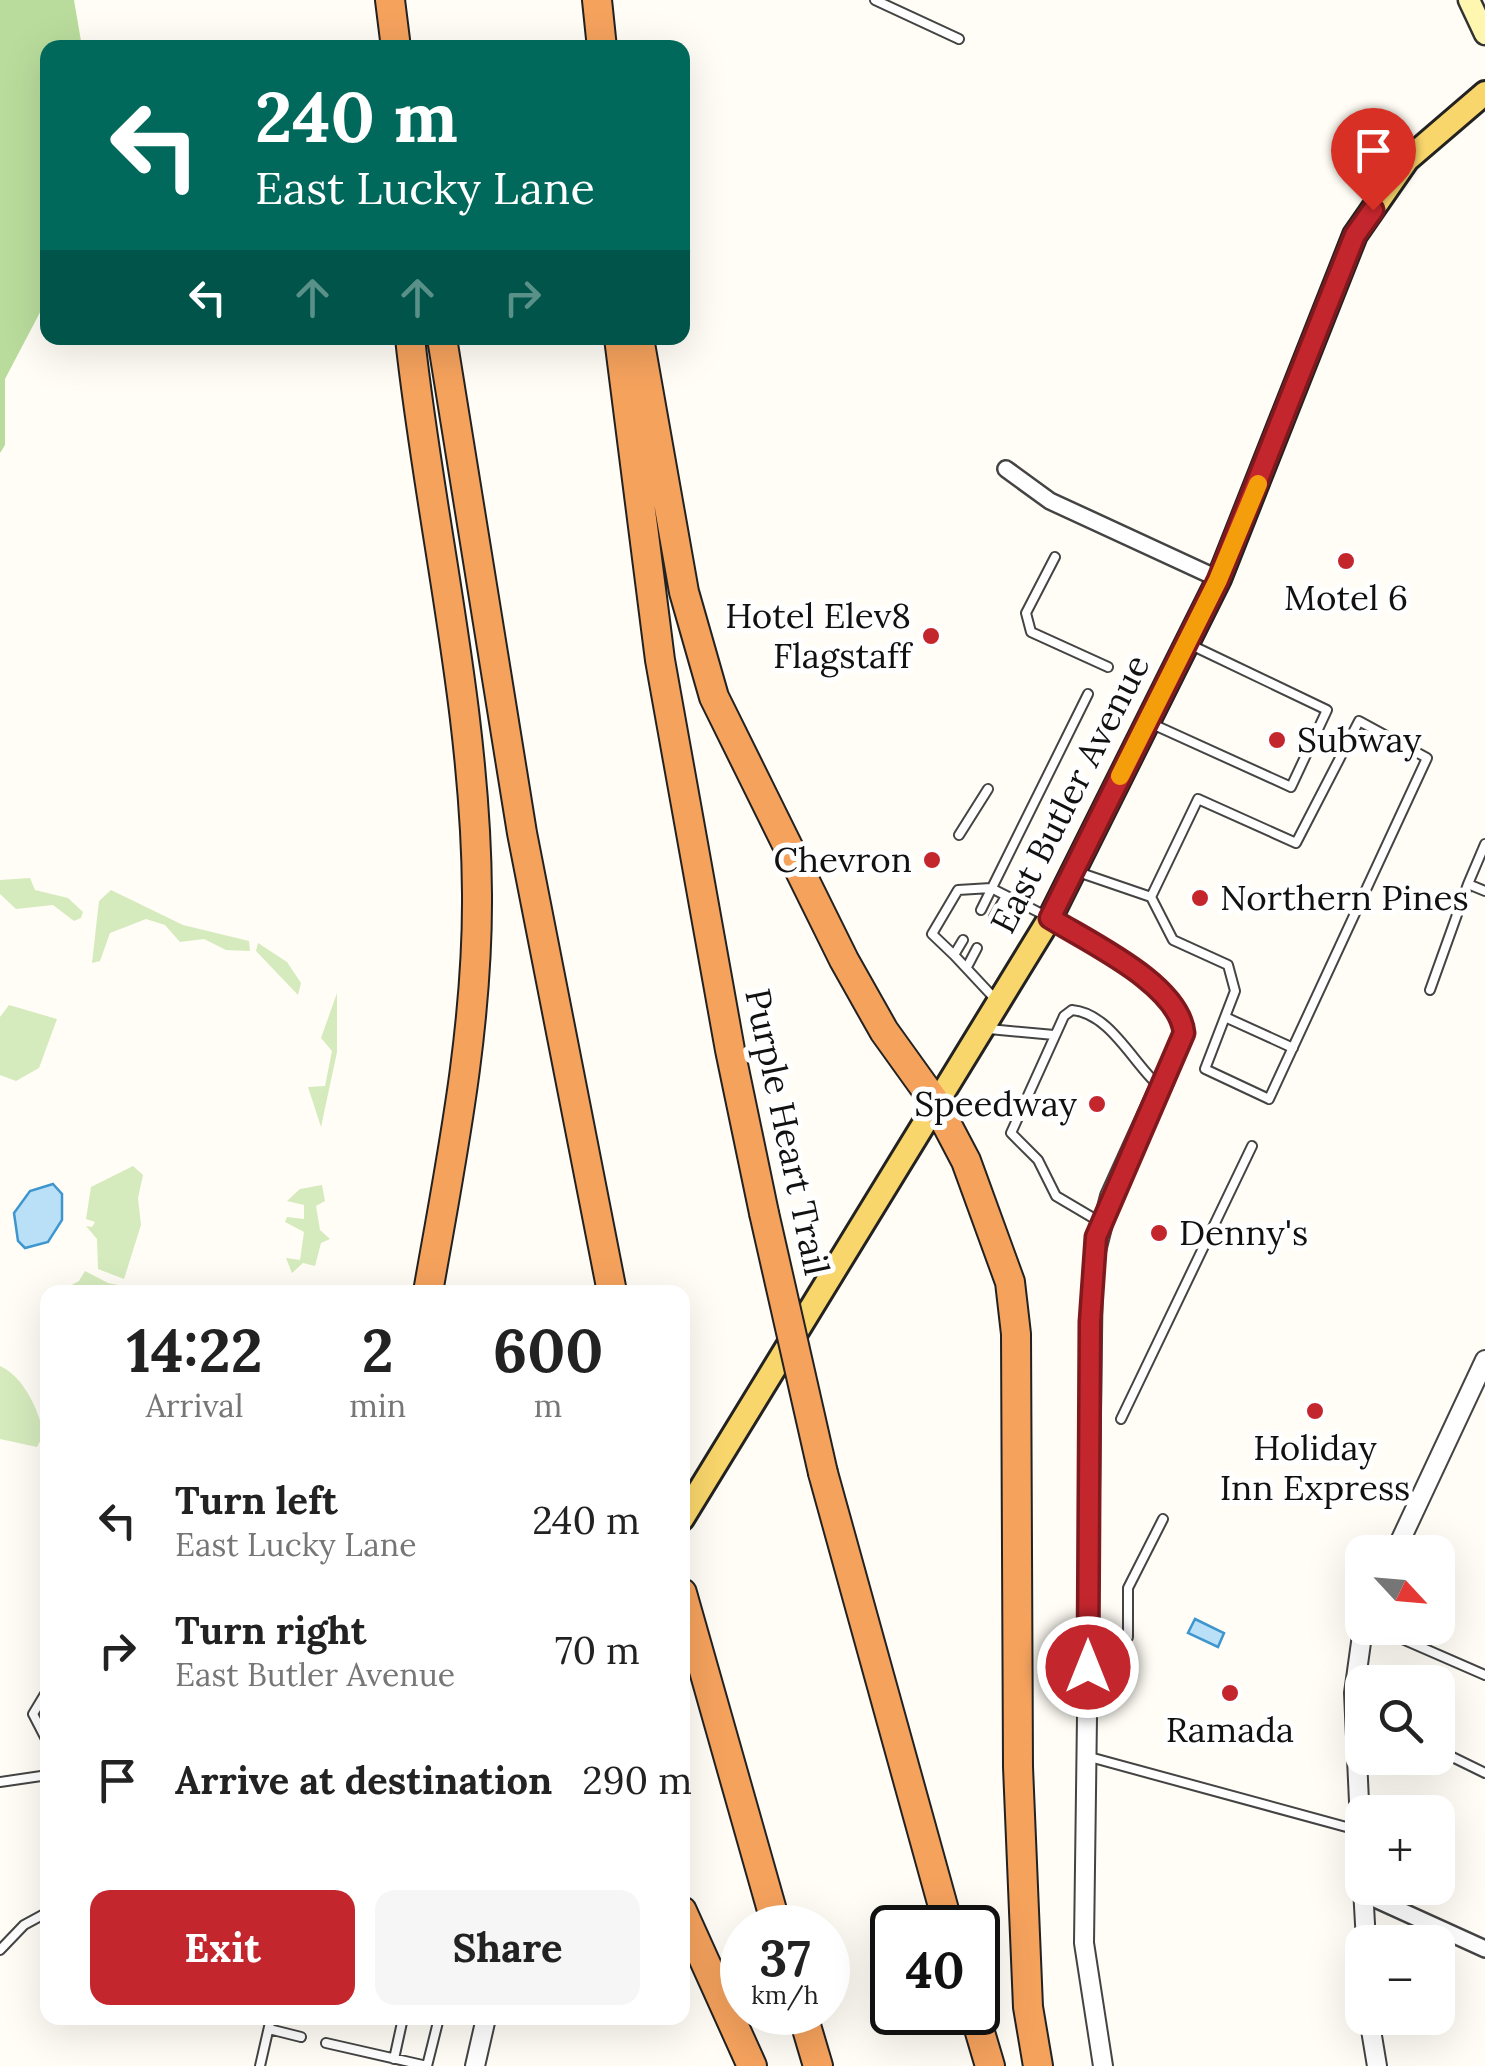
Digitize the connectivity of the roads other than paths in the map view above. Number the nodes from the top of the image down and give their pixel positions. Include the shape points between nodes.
1 (390, 0) edge
2 (583, 0) edge
3 (597, 0) edge
4 (876, 0) edge
5 (1469, 0) edge
6 (1485, 34) edge
7 (959, 39) dead end
8 (394, 40) edge
9 (586, 40) edge
10 (601, 40) edge
11 (1485, 93) edge
12 (411, 345) edge
13 (443, 345) edge
14 (620, 345) edge
15 (639, 345) edge
16 (1006, 469) dead end
17 (1055, 557) dead end
18 (1218, 580) junction
19 (1187, 643) junction
20 (1108, 667) dead end
21 (1088, 694) dead end
22 (1148, 722) junction
23 (988, 788) dead end
24 (959, 836) dead end
25 (1485, 844) edge
26 (1074, 870) junction
27 (1468, 884) junction
28 (991, 888) junction
29 (1485, 891) edge
30 (1006, 896) junction
31 (1151, 897) junction
32 (980, 910) dead end
33 (994, 918) dead end
34 (1050, 918) junction
35 (963, 940) dead end
36 (977, 948) dead end
37 (954, 955) junction
38 (966, 967) junction
39 (1430, 990) dead end
40 (997, 1002) junction
41 (1225, 1017) junction
42 (981, 1029) junction
43 (1054, 1036) junction
44 (1293, 1048) junction
45 (1161, 1087) junction
46 (935, 1102) junction
47 (1252, 1146) dead end
48 (1100, 1222) junction
49 (429, 1285) edge
50 (611, 1285) edge
51 (1485, 1360) edge
52 (1121, 1419) dead end
53 (690, 1506) edge
54 (1163, 1519) dead end
55 (1403, 1535) edge
56 (690, 1626) edge
57 (1088, 1635) junction
58 (1416, 1645) edge
59 (1485, 1675) edge
60 (40, 1702) edge
61 (40, 1728) edge
62 (1086, 1756) junction
63 (1455, 1758) edge
64 (1485, 1773) edge
65 (40, 1776) edge
66 (0, 1782) edge
67 (1345, 1827) edge
68 (770, 1905) edge
69 (943, 1905) edge
70 (1394, 1905) edge
71 (40, 1916) edge
72 (690, 1929) edge
73 (1485, 1948) edge
74 (0, 1950) edge
75 (269, 2025) edge
76 (401, 2025) edge
77 (437, 2025) edge
78 (484, 2025) edge
79 (268, 2030) junction
80 (809, 2035) edge
81 (981, 2035) edge
82 (1372, 2035) edge
83 (302, 2038) dead end
84 (326, 2044) dead end
85 (394, 2059) junction
86 (260, 2066) edge
87 (475, 2066) edge
88 (752, 2066) edge
89 (818, 2066) edge
90 (990, 2066) edge
91 (1038, 2066) edge
92 (1103, 2066) edge
93 (1378, 2066) edge

1 - 8 highway
2 - 9 highway
3 - 10 highway
4 - 7 lane
5 - 6 main road
11 - 18 main road, East Butler Avenue via 1408,160 1355,235
12 - 49 highway via 464,729 477,895 465,1072
13 - 50 highway via 522,833
14 - 69 highway, Purple Heart Trail, bridge via 660,660 730,1050 823,1473
15 - 46 highway via 684,592 714,697 844,960
16 - 18 street via 1050,501
17 - 20 lane via 1026,613 1031,632
18 - 19 main road, East Butler Avenue
19 - 22 main road, East Butler Avenue
19 - 22 lane via 1327,710 1291,787
21 - 28 lane
22 - 26 main road, East Butler Avenue
23 - 24 lane
25 - 27 lane
26 - 31 lane
26 - 34 main road, East Butler Avenue
27 - 29 lane
27 - 39 lane
28 - 30 lane
28 - 32 lane
28 - 37 lane via 958,890 932,934
30 - 33 lane
30 - 34 lane
31 - 41 lane via 1173,940 1228,965 1234,991
31 - 44 lane via 1198,800 1296,843 1358,720 1427,758
34 - 40 main road, East Butler Avenue
34 - 45 street via 1158,988 1177,1008 1184,1033
35 - 37 lane
36 - 38 lane
37 - 38 lane
38 - 40 lane
40 - 42 main road, East Butler Avenue
41 - 44 lane
41 - 44 lane via 1205,1069 1270,1099
42 - 43 lane
42 - 46 main road, East Butler Avenue
43 - 45 lane via 1064,1016 1082,1011 1116,1036
43 - 48 lane via 1011,1133 1038,1160 1056,1196
45 - 48 street
46 - 53 main road, East Butler Avenue
46 - 91 highway via 966,1161 1010,1282 1014,1317 1018,1767 1028,2006
47 - 52 lane
48 - 57 street via 1090,1322
51 - 55 street
54 - 57 lane via 1128,1588 1128,1637
56 - 68 highway
57 - 62 street
58 - 59 lane
60 - 61 lane via 33,1714
62 - 67 lane
62 - 92 street via 1084,1943
63 - 64 lane
65 - 66 lane
70 - 73 street
71 - 74 lane
72 - 88 highway
75 - 79 lane
76 - 85 lane
77 - 85 lane via 427,2066
78 - 87 street
79 - 83 lane
79 - 86 lane
80 - 89 highway
81 - 90 highway
82 - 93 street
84 - 85 lane

